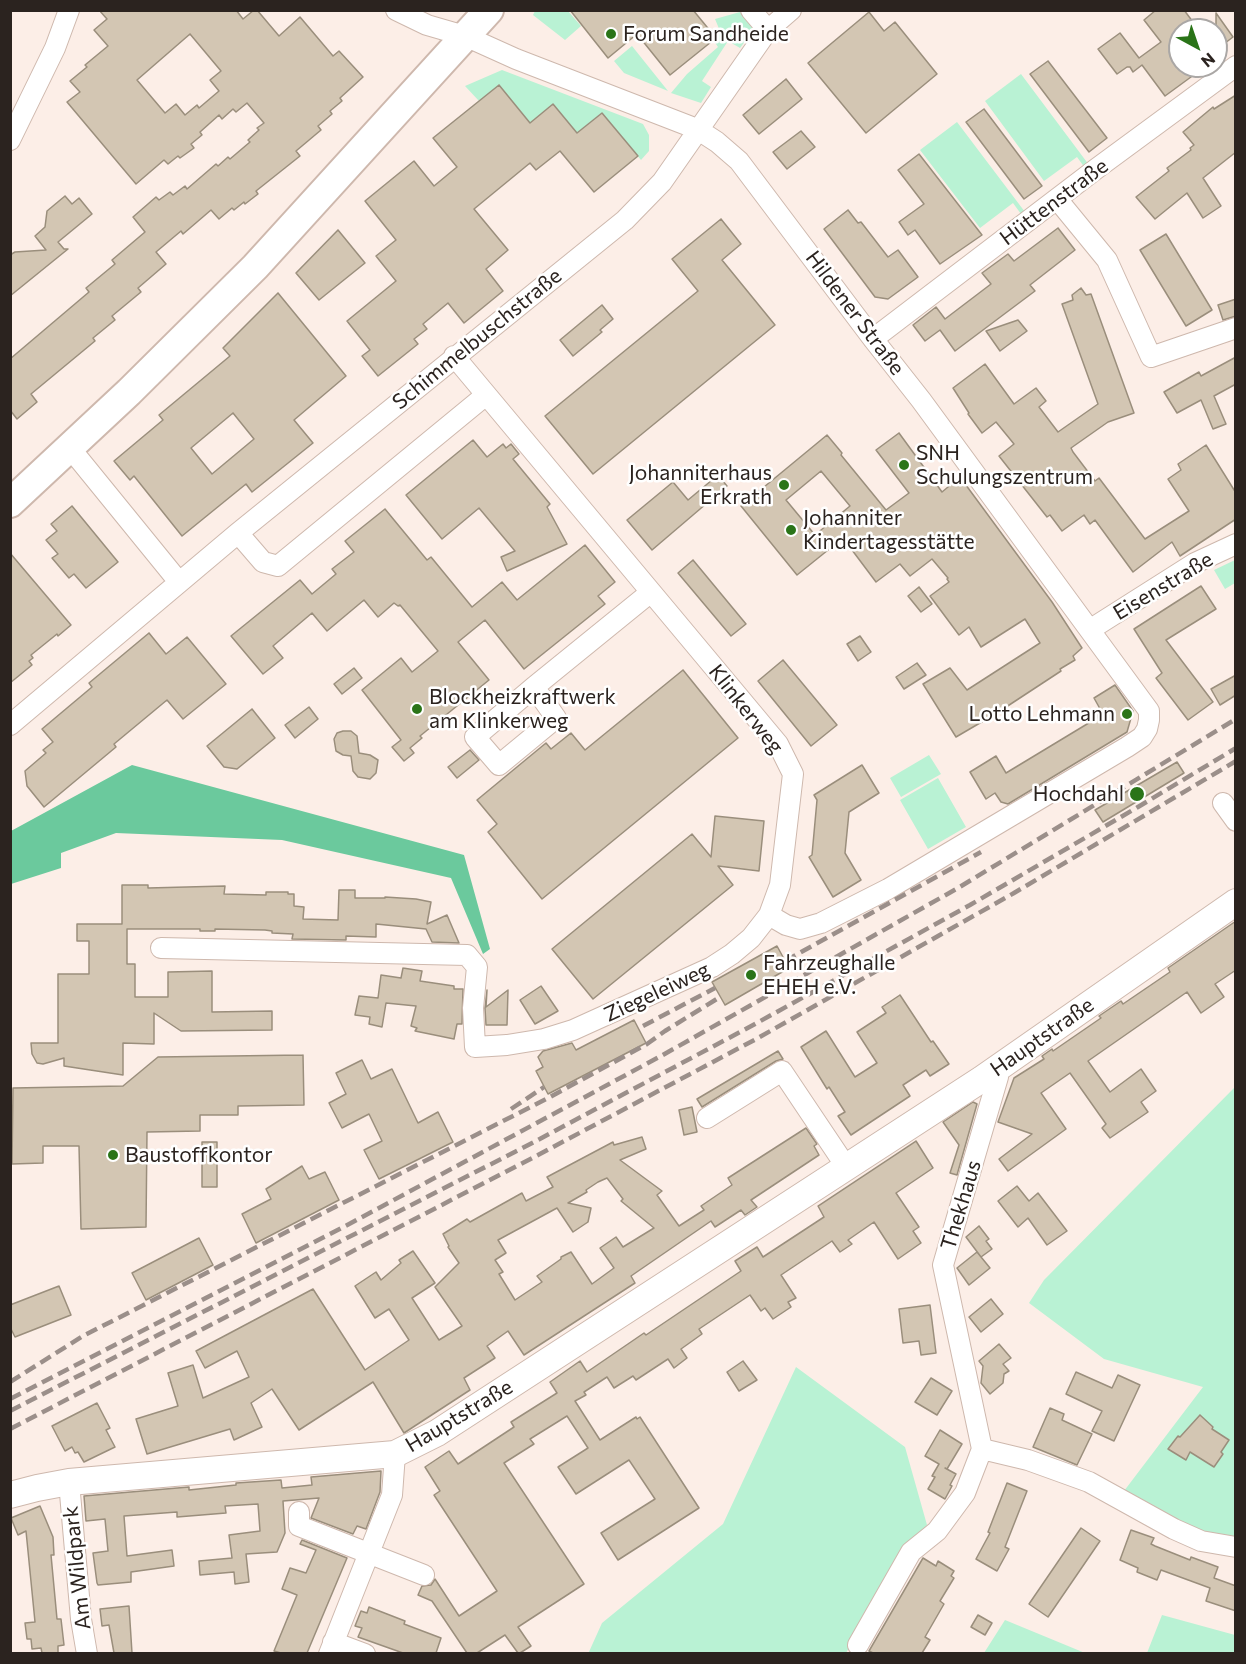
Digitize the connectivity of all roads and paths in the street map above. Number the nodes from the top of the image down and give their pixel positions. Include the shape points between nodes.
1 (69, 10) edge
2 (396, 10) edge
3 (489, 10) edge
4 (751, 10) edge
5 (791, 10) edge
6 (768, 30) junction
7 (465, 36) junction
8 (1236, 66) edge
9 (697, 129) junction
10 (10, 140) edge
11 (1057, 199) junction
12 (1236, 328) edge
13 (873, 339) junction
14 (454, 356) junction
15 (486, 395) junction
16 (70, 448) junction
17 (10, 503) edge
18 (238, 533) junction
19 (1236, 544) edge
20 (179, 582) junction
21 (651, 592) junction
22 (1091, 630) junction
23 (534, 687) dead end
24 (10, 725) edge
25 (1223, 803) dead end
26 (1236, 821) edge
27 (1236, 902) edge
28 (769, 915) junction
29 (162, 948) dead end
30 (998, 1068) junction
31 (707, 1118) dead end
32 (847, 1168) junction
33 (982, 1449) junction
34 (395, 1454) junction
35 (69, 1482) junction
36 (10, 1495) edge
37 (299, 1512) dead end
38 (1236, 1547) edge
39 (369, 1554) junction
40 (424, 1575) dead end
41 (858, 1645) dead end
42 (331, 1648) edge
43 (87, 1653) edge
44 (365, 1653) edge

1 - 10 street
2 - 7 street, Hildener Straße via 427,26
3 - 7 main road
4 - 6 street
5 - 6 street, Schimmelbuschstraße
6 - 9 street, Schimmelbuschstraße
7 - 9 street, Hildener Straße
7 - 16 main road via 255,267
8 - 11 street, Hüttenstraße
9 - 13 street, Hildener Straße via 739,161
9 - 14 street, Schimmelbuschstraße via 662,182 625,220
11 - 12 street via 1107,260 1151,357
11 - 13 street, Hüttenstraße
13 - 22 street, Hildener Straße
14 - 15 street, Klinkerweg
14 - 18 street, Schimmelbuschstraße
15 - 18 street via 278,566 262,562
15 - 21 street, Klinkerweg
16 - 17 main road
16 - 20 street
18 - 20 street, Schimmelbuschstraße
19 - 22 street, Eisenstraße via 1195,563
20 - 24 street, Schimmelbuschstraße
21 - 23 street
21 - 28 street, Klinkerweg via 778,744 793,774 780,885
22 - 28 street, Hildener Straße via 1149,711 1142,736 888,889 821,923 801,928 786,926
25 - 26 street
27 - 30 street, Hauptstraße
28 - 29 street, Ziegeleiweg via 732,954 647,998 544,1039 475,1047 477,967 466,955
30 - 32 street, Hauptstraße
30 - 33 street, Thekhaus via 944,1265
31 - 32 street via 782,1071
32 - 34 street, Hauptstraße via 437,1433
33 - 38 street via 1028,1460 1089,1482 1174,1529 1201,1540
33 - 41 street via 966,1493 937,1531 911,1552
34 - 35 street, Hauptstraße
34 - 39 street via 392,1495
35 - 36 street, Hauptstraße
35 - 43 street, Am Wildpark
37 - 39 street via 299,1526
39 - 40 street
39 - 42 street
42 - 44 street

